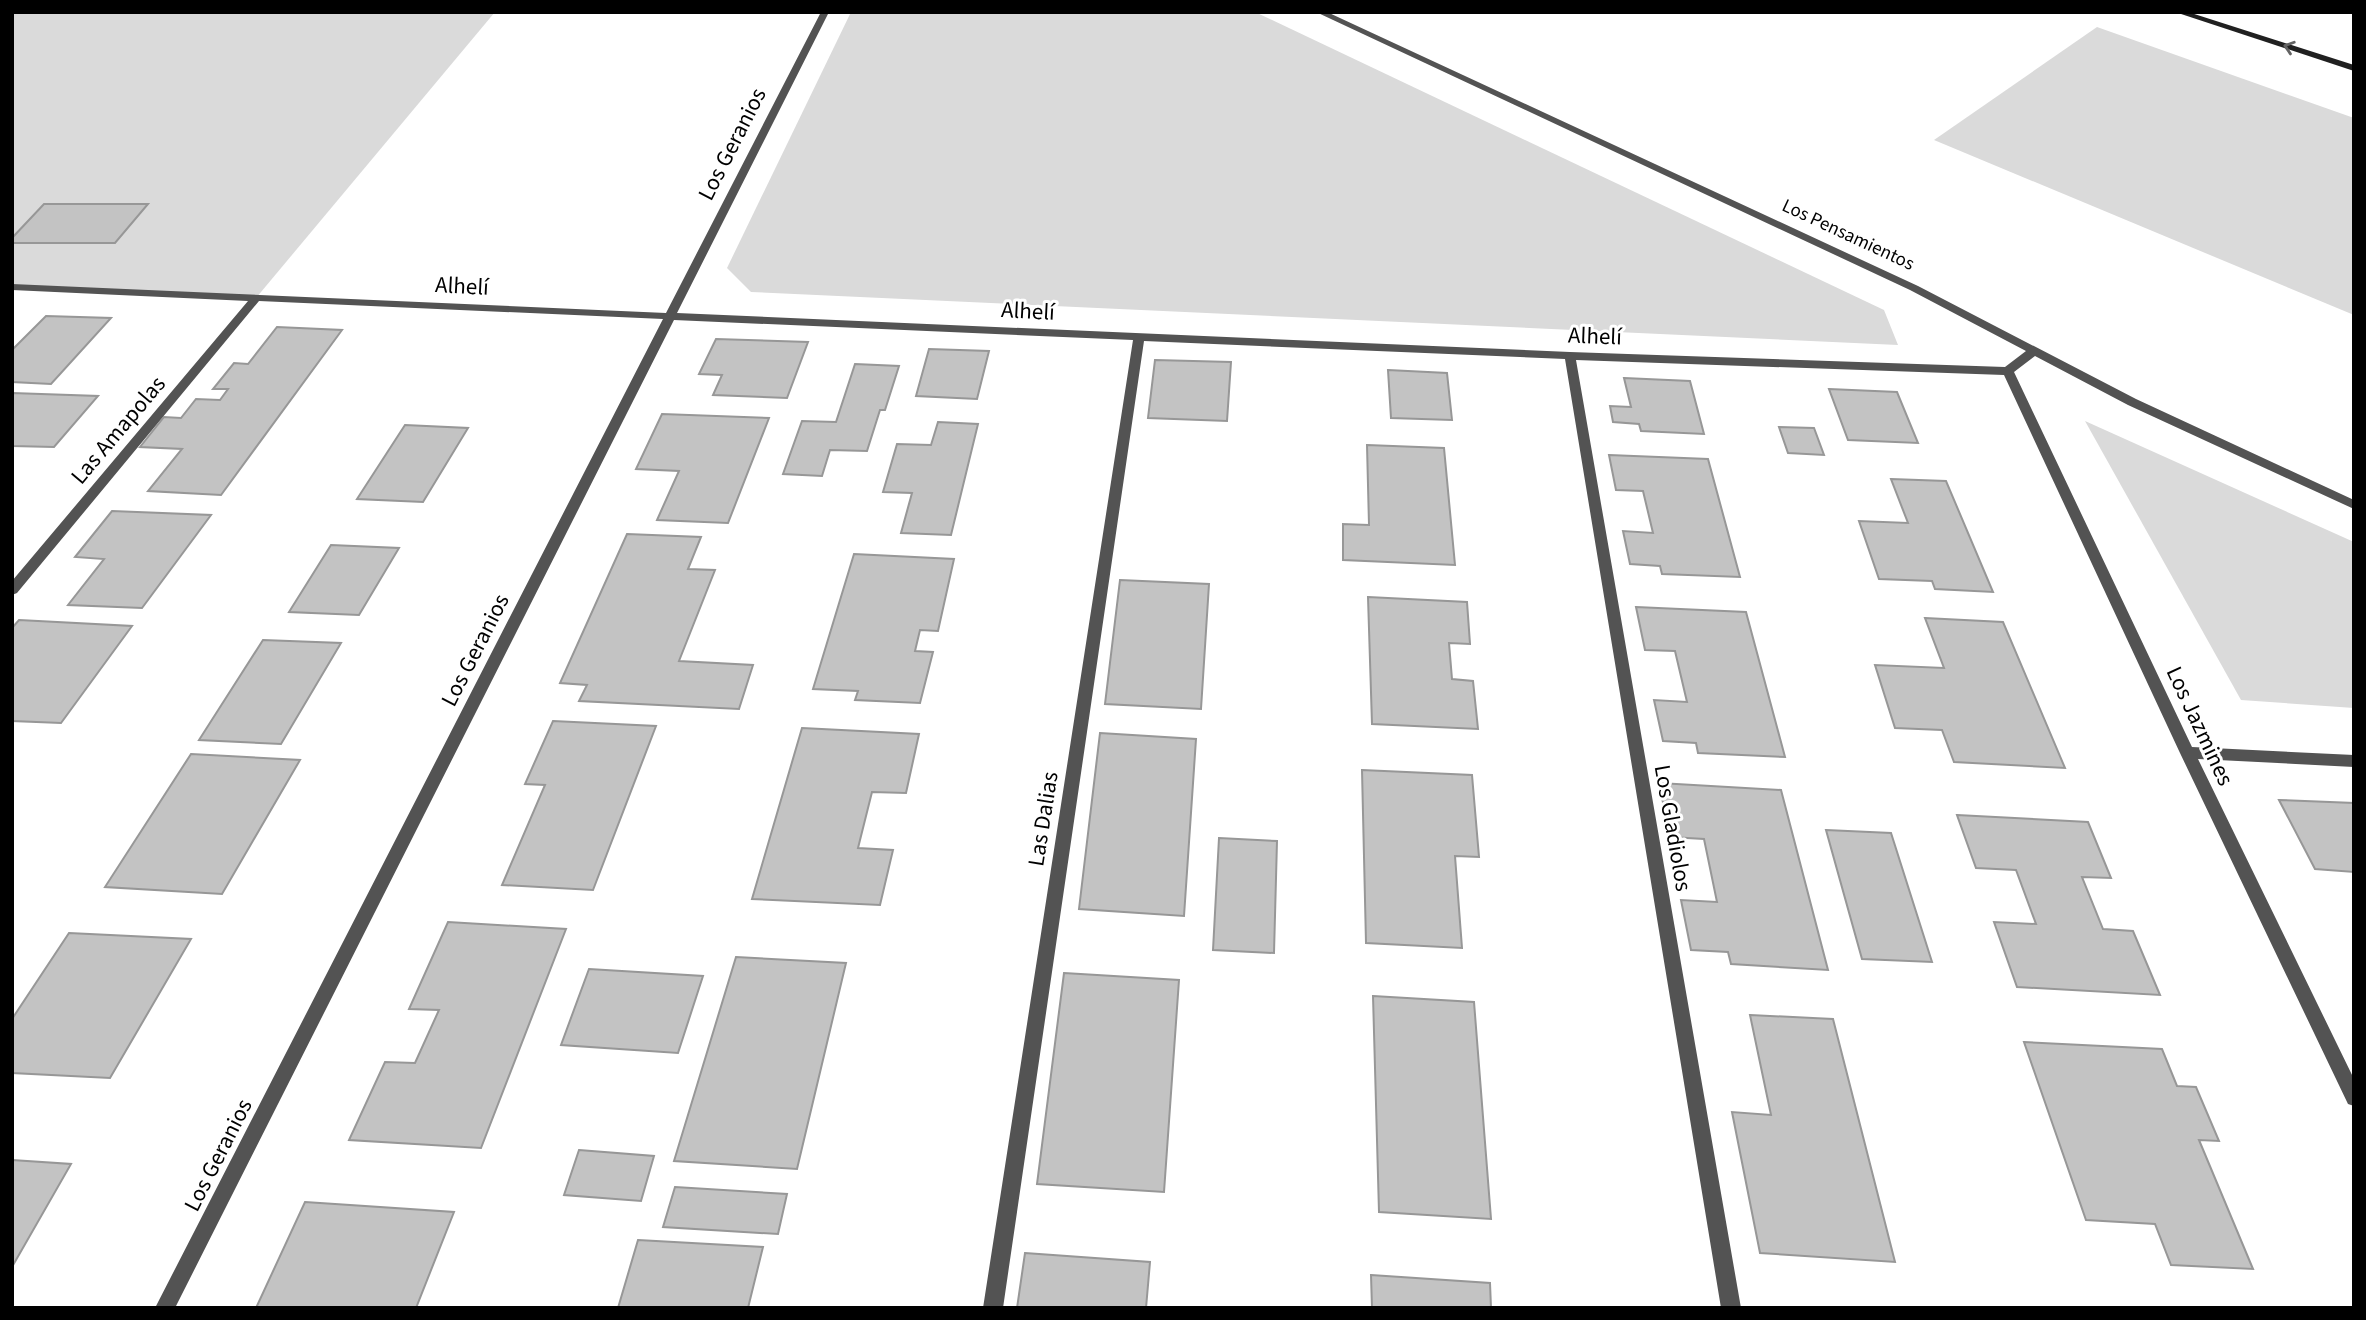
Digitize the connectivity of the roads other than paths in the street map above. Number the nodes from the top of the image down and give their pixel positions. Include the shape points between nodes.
1 (825, 12) edge
2 (1320, 12) edge
3 (2179, 12) edge
4 (2354, 68) edge
5 (12, 287) edge
6 (256, 298) junction
7 (670, 316) junction
8 (1139, 337) junction
9 (2035, 350) junction
10 (1570, 356) junction
11 (2008, 371) junction
12 (2354, 505) edge
13 (12, 590) edge
14 (2187, 753) junction
15 (2354, 761) edge
16 (2354, 1098) edge
17 (165, 1308) edge
18 (993, 1308) edge
19 (1731, 1308) edge

1 - 7 street, Los Geranios
2 - 9 street, Los Pensamientos via 1827,247
4 -> 3 main road
5 - 6 street, Alhelí
6 - 7 street, Alhelí
6 - 13 street, Las Amapolas
7 - 8 street, Alhelí
7 - 17 street, Los Geranios
8 - 10 street, Alhelí
8 - 18 street, Las Dalias
9 - 11 street
9 - 12 street, Los Pensamientos via 2132,402
10 - 11 street, Alhelí
10 - 19 street, Los Gladiolos
11 - 14 street, Los Jazmines
14 - 15 street
14 - 16 street, Los Jazmines

